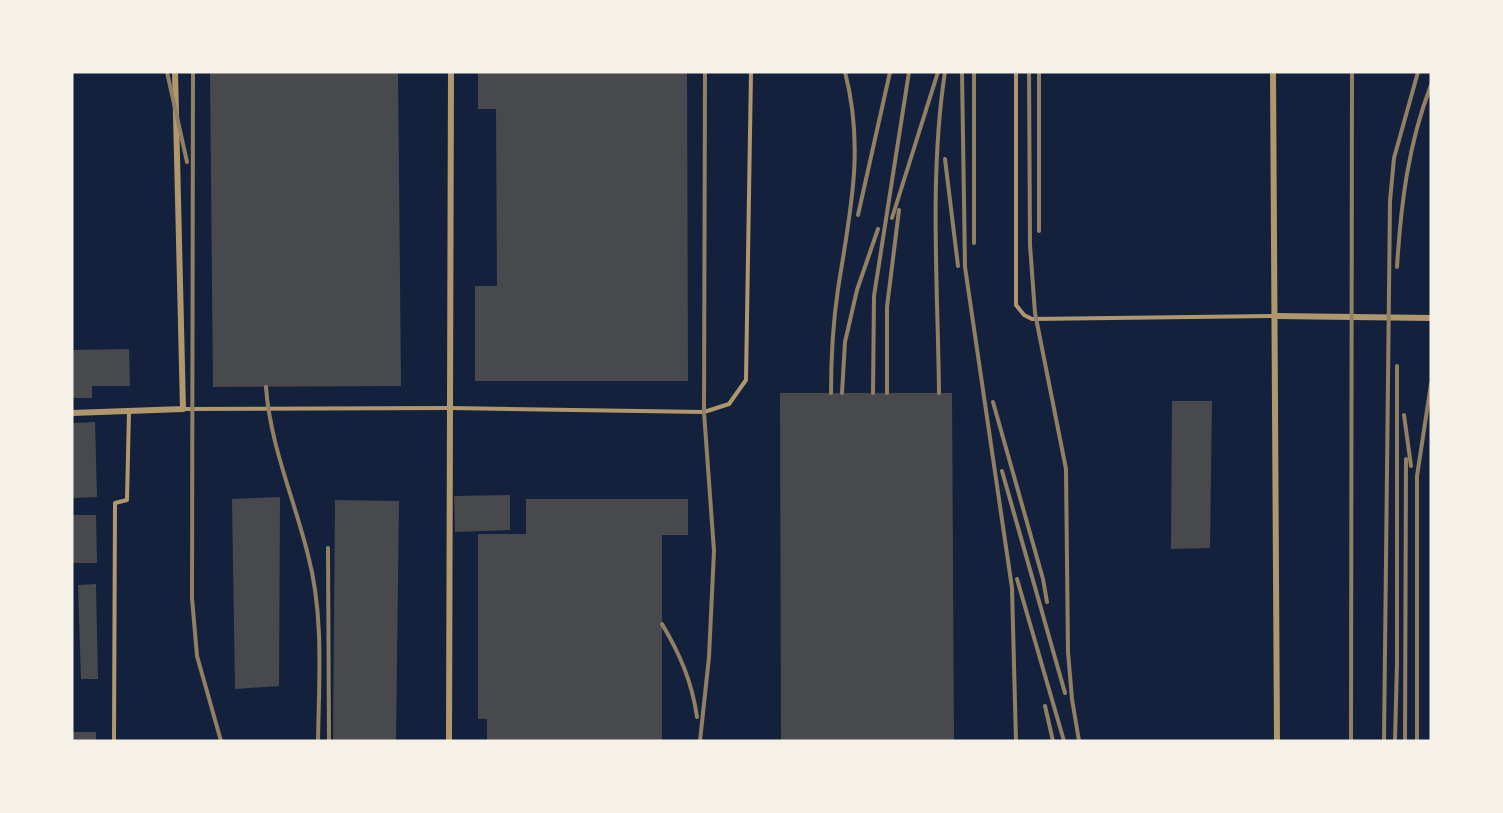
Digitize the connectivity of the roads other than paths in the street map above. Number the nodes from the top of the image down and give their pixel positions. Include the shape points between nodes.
1 (175, 72) edge
2 (451, 72) edge
3 (751, 72) edge
4 (1016, 72) edge
5 (1274, 72) edge
6 (1276, 316) junction
7 (1431, 318) edge
8 (449, 408) junction
9 (183, 409) junction
10 (129, 411) junction
11 (72, 413) edge
12 (114, 741) edge
13 (449, 741) edge
14 (1277, 741) edge

1 - 9 street
2 - 8 street
3 - 8 lane via 746,380 729,404 704,412
4 - 6 lane via 1016,305 1024,315 1032,319
5 - 6 street
6 - 7 street
6 - 14 street
8 - 9 lane
8 - 13 street
9 - 10 street
10 - 11 street
10 - 12 lane via 128,500 115,503

